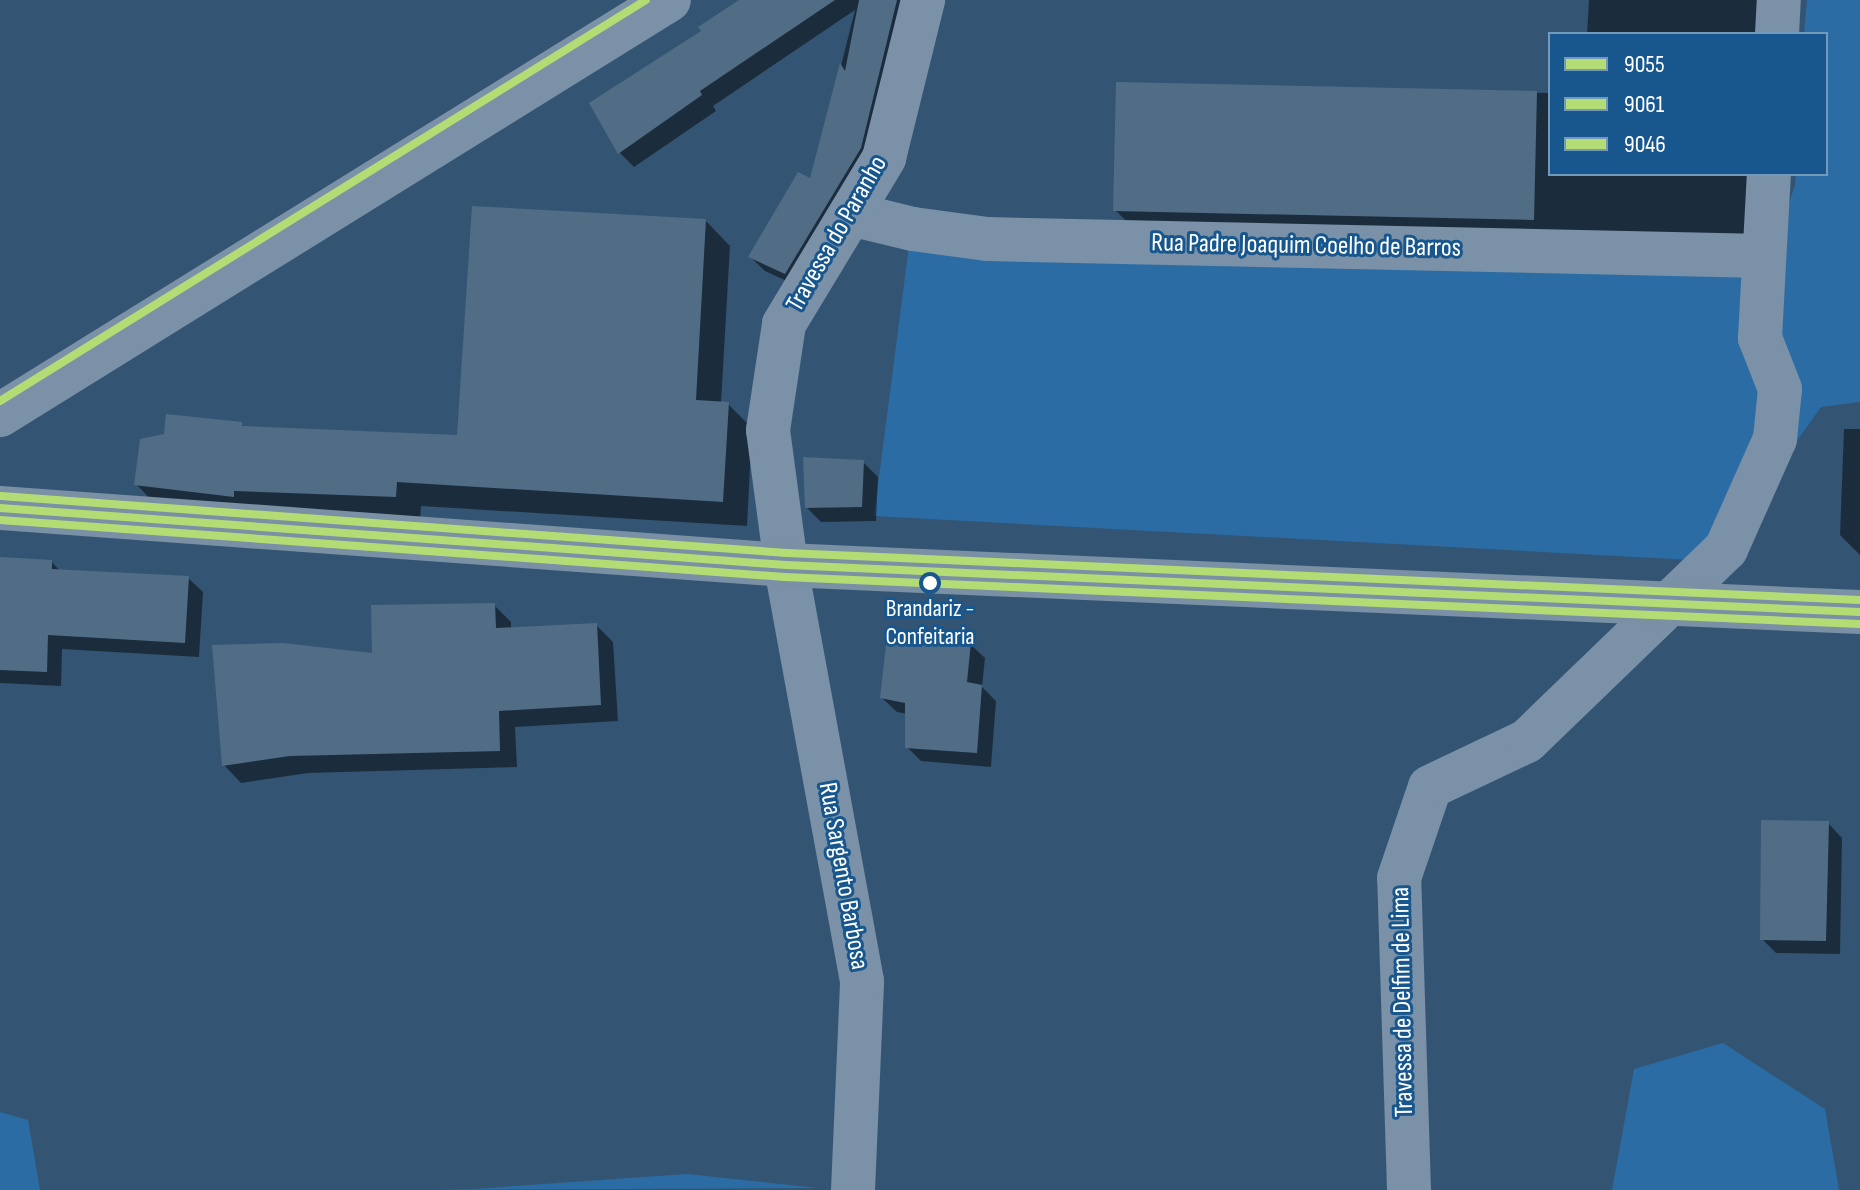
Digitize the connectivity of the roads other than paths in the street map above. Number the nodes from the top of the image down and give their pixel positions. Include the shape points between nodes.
1 (669, 0) edge
2 (923, 0) edge
3 (1779, 0) edge
4 (1777, 32) edge
5 (1769, 176) edge
6 (851, 214) junction
7 (1764, 256) junction
8 (0, 415) edge
9 (0, 508) edge
10 (786, 565) junction
11 (1668, 605) junction
12 (1860, 612) edge
13 (853, 1190) edge
14 (1409, 1190) edge

1 - 8 street
2 - 6 street, Travessa do Paranho via 884,158
3 - 4 street
5 - 7 street, Travessa de Delfim de Lima
6 - 7 street, Rua Padre Joaquim Coelho de Barros via 987,239
6 - 10 street, Travessa do Paranho via 784,324 768,430
7 - 11 street, Travessa de Delfim de Lima via 1760,338 1780,389 1775,439 1726,549
9 - 10 main road
10 - 11 main road
10 - 13 street, Rua Sargento Barbosa via 862,981
11 - 12 main road
11 - 14 street, Travessa de Delfim de Lima via 1527,741 1430,787 1399,878

